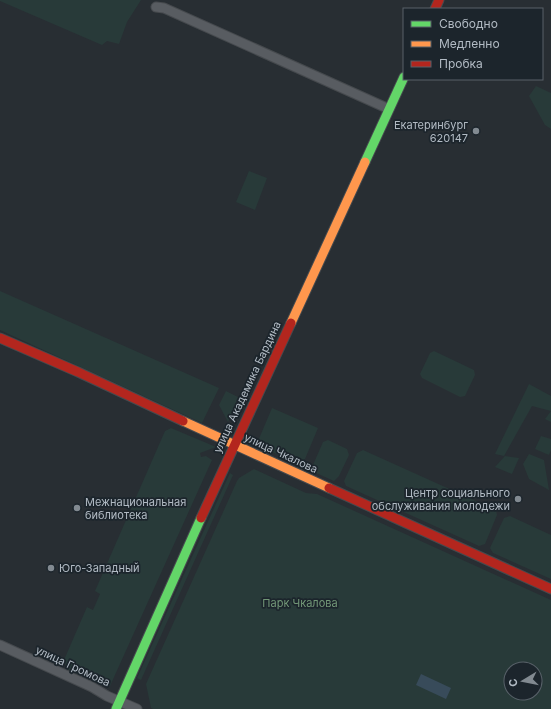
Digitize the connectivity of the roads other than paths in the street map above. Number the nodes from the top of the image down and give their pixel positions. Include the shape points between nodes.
1 (156, 7) dead end
2 (403, 79) edge
3 (390, 109) junction
4 (0, 338) edge
5 (234, 445) junction
6 (551, 589) edge
7 (0, 645) edge
8 (117, 705) edge
9 (137, 709) edge

1 - 3 street via 164,8
2 - 3 street, улица Академика Бардина
3 - 5 street, улица Академика Бардина
4 - 5 street, улица Чкалова
5 - 6 street, улица Чкалова
5 - 8 street, улица Академика Бардина
7 - 8 street, улица Громова via 92,687
8 - 9 street, улица Громова

